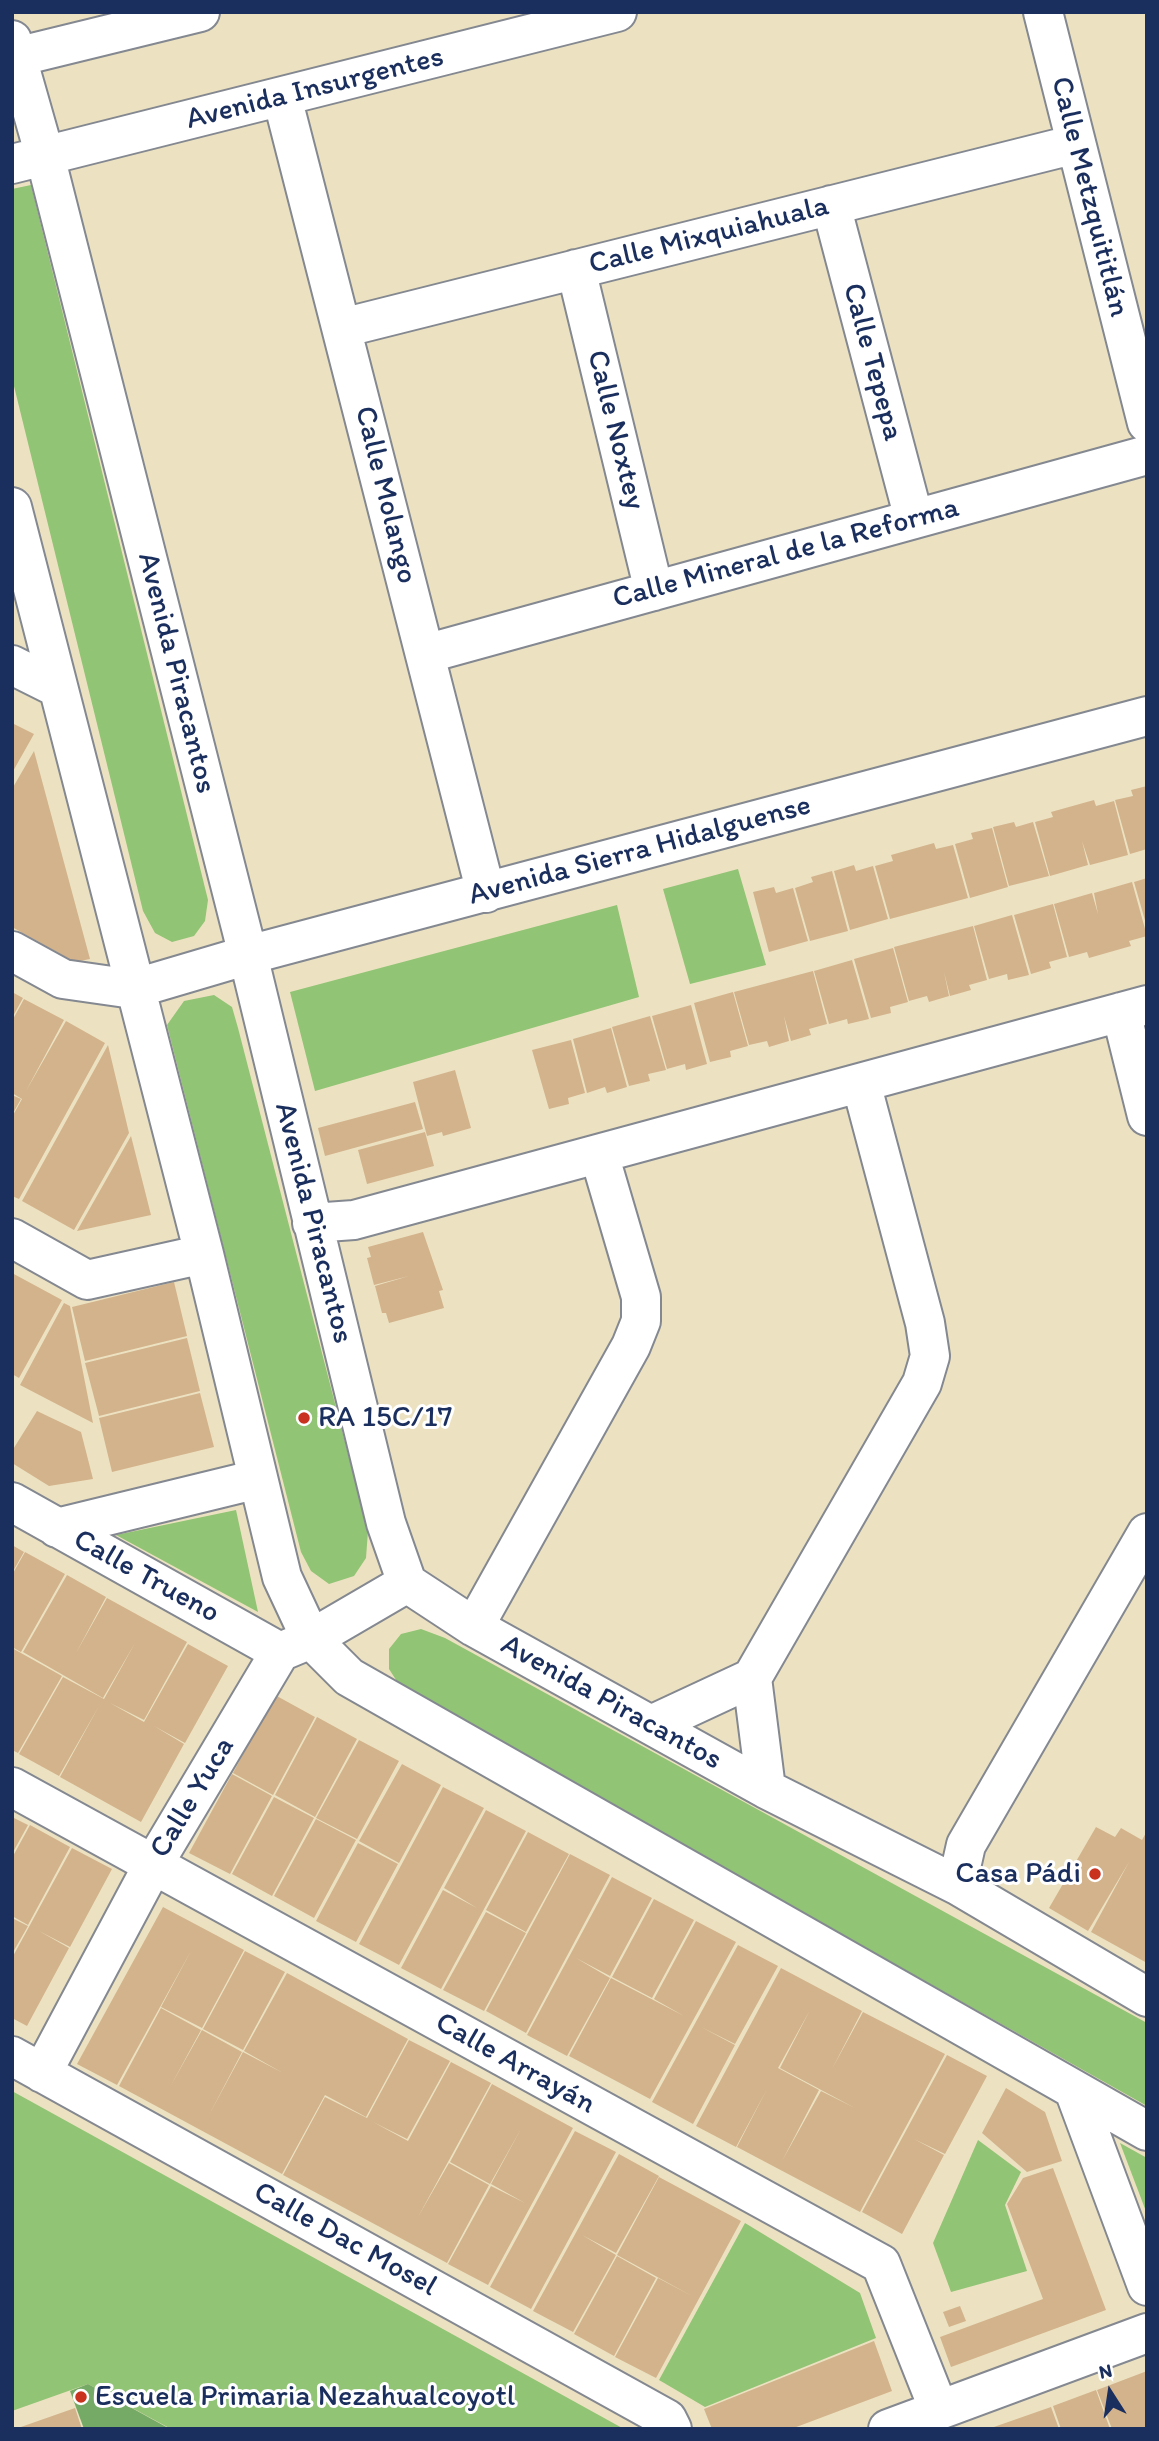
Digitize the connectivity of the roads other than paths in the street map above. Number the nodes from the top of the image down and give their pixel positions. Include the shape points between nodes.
1 (200, 12) edge
2 (617, 12) edge
3 (1043, 12) edge
4 (14, 52) edge
5 (282, 97) junction
6 (1076, 144) junction
7 (29, 160) edge
8 (831, 205) junction
9 (576, 269) junction
10 (342, 328) junction
11 (1147, 423) edge
12 (1147, 454) edge
13 (12, 507) edge
14 (914, 519) junction
15 (654, 591) junction
16 (425, 654) junction
17 (12, 665) edge
18 (56, 687) junction
19 (1147, 716) edge
20 (486, 893) junction
21 (12, 951) edge
22 (248, 955) junction
23 (133, 989) junction
24 (1134, 1009) edge
25 (861, 1083) junction
26 (1147, 1116) edge
27 (599, 1154) junction
28 (312, 1223) junction
29 (12, 1238) edge
30 (204, 1254) junction
31 (258, 1479) junction
32 (12, 1502) edge
33 (57, 1528) junction
34 (1147, 1533) edge
35 (407, 1583) junction
36 (474, 1628) junction
37 (296, 1646) junction
38 (752, 1678) junction
39 (651, 1725) junction
40 (12, 1787) edge
41 (766, 1789) junction
42 (153, 1865) junction
43 (957, 1885) junction
44 (1147, 1997) edge
45 (27, 2065) edge
46 (1074, 2090) junction
47 (1147, 2131) edge
48 (1147, 2286) edge
49 (1147, 2333) edge
50 (939, 2410) junction
51 (672, 2429) edge
52 (888, 2429) edge

1 - 4 street
2 - 5 street, Avenida Insurgentes
3 - 6 street, Calle Metzquititlán
4 - 7 street, Avenida Piracantos
5 - 7 street, Avenida Insurgentes
5 - 10 street, Calle Molango
6 - 8 street, Calle Mixquiahuala
6 - 11 street, Calle Metzquititlán
7 - 22 street, Avenida Piracantos
8 - 9 street, Calle Mixquiahuala
8 - 14 street, Calle Tepepa
9 - 10 street, Calle Mixquiahuala
9 - 15 street, Calle Noxtey
10 - 16 street, Calle Molango
12 - 14 street, Calle Mineral de la Reforma
13 - 18 street
14 - 15 street, Calle Mineral de la Reforma
15 - 16 street, Calle Mineral de la Reforma
16 - 20 street, Calle Molango
17 - 18 street
18 - 23 street
19 - 20 street, Avenida Sierra Hidalguense
20 - 22 street, Avenida Sierra Hidalguense
21 - 23 street via 64,979
22 - 23 street, Avenida Sierra Hidalguense
22 - 28 street, Avenida Piracantos
23 - 30 street
24 - 25 street
24 - 26 street
25 - 27 street
25 - 38 street via 930,1356 922,1383
27 - 28 street via 354,1220
27 - 36 street via 640,1297 641,1321
28 - 35 street, Avenida Piracantos via 386,1523
29 - 30 street via 87,1280
30 - 31 street
31 - 33 street
31 - 37 street
32 - 33 street, Calle Trueno
33 - 37 street, Calle Trueno
34 - 43 street via 966,1845
35 - 36 street, Avenida Piracantos
35 - 37 street, Calle Yuca
36 - 39 street, Avenida Piracantos
37 - 42 street, Calle Yuca
37 - 46 street
38 - 39 street
38 - 41 street
39 - 41 street, Avenida Piracantos
40 - 42 street, Calle Arrayán
41 - 43 street, Avenida Piracantos
42 - 45 street, Calle Yuca
42 - 50 street, Calle Arrayán via 881,2264
43 - 44 street, Avenida Piracantos
45 - 51 street, Calle Dac Mosel via 667,2418
46 - 47 street
46 - 48 street
49 - 50 street
50 - 52 street

